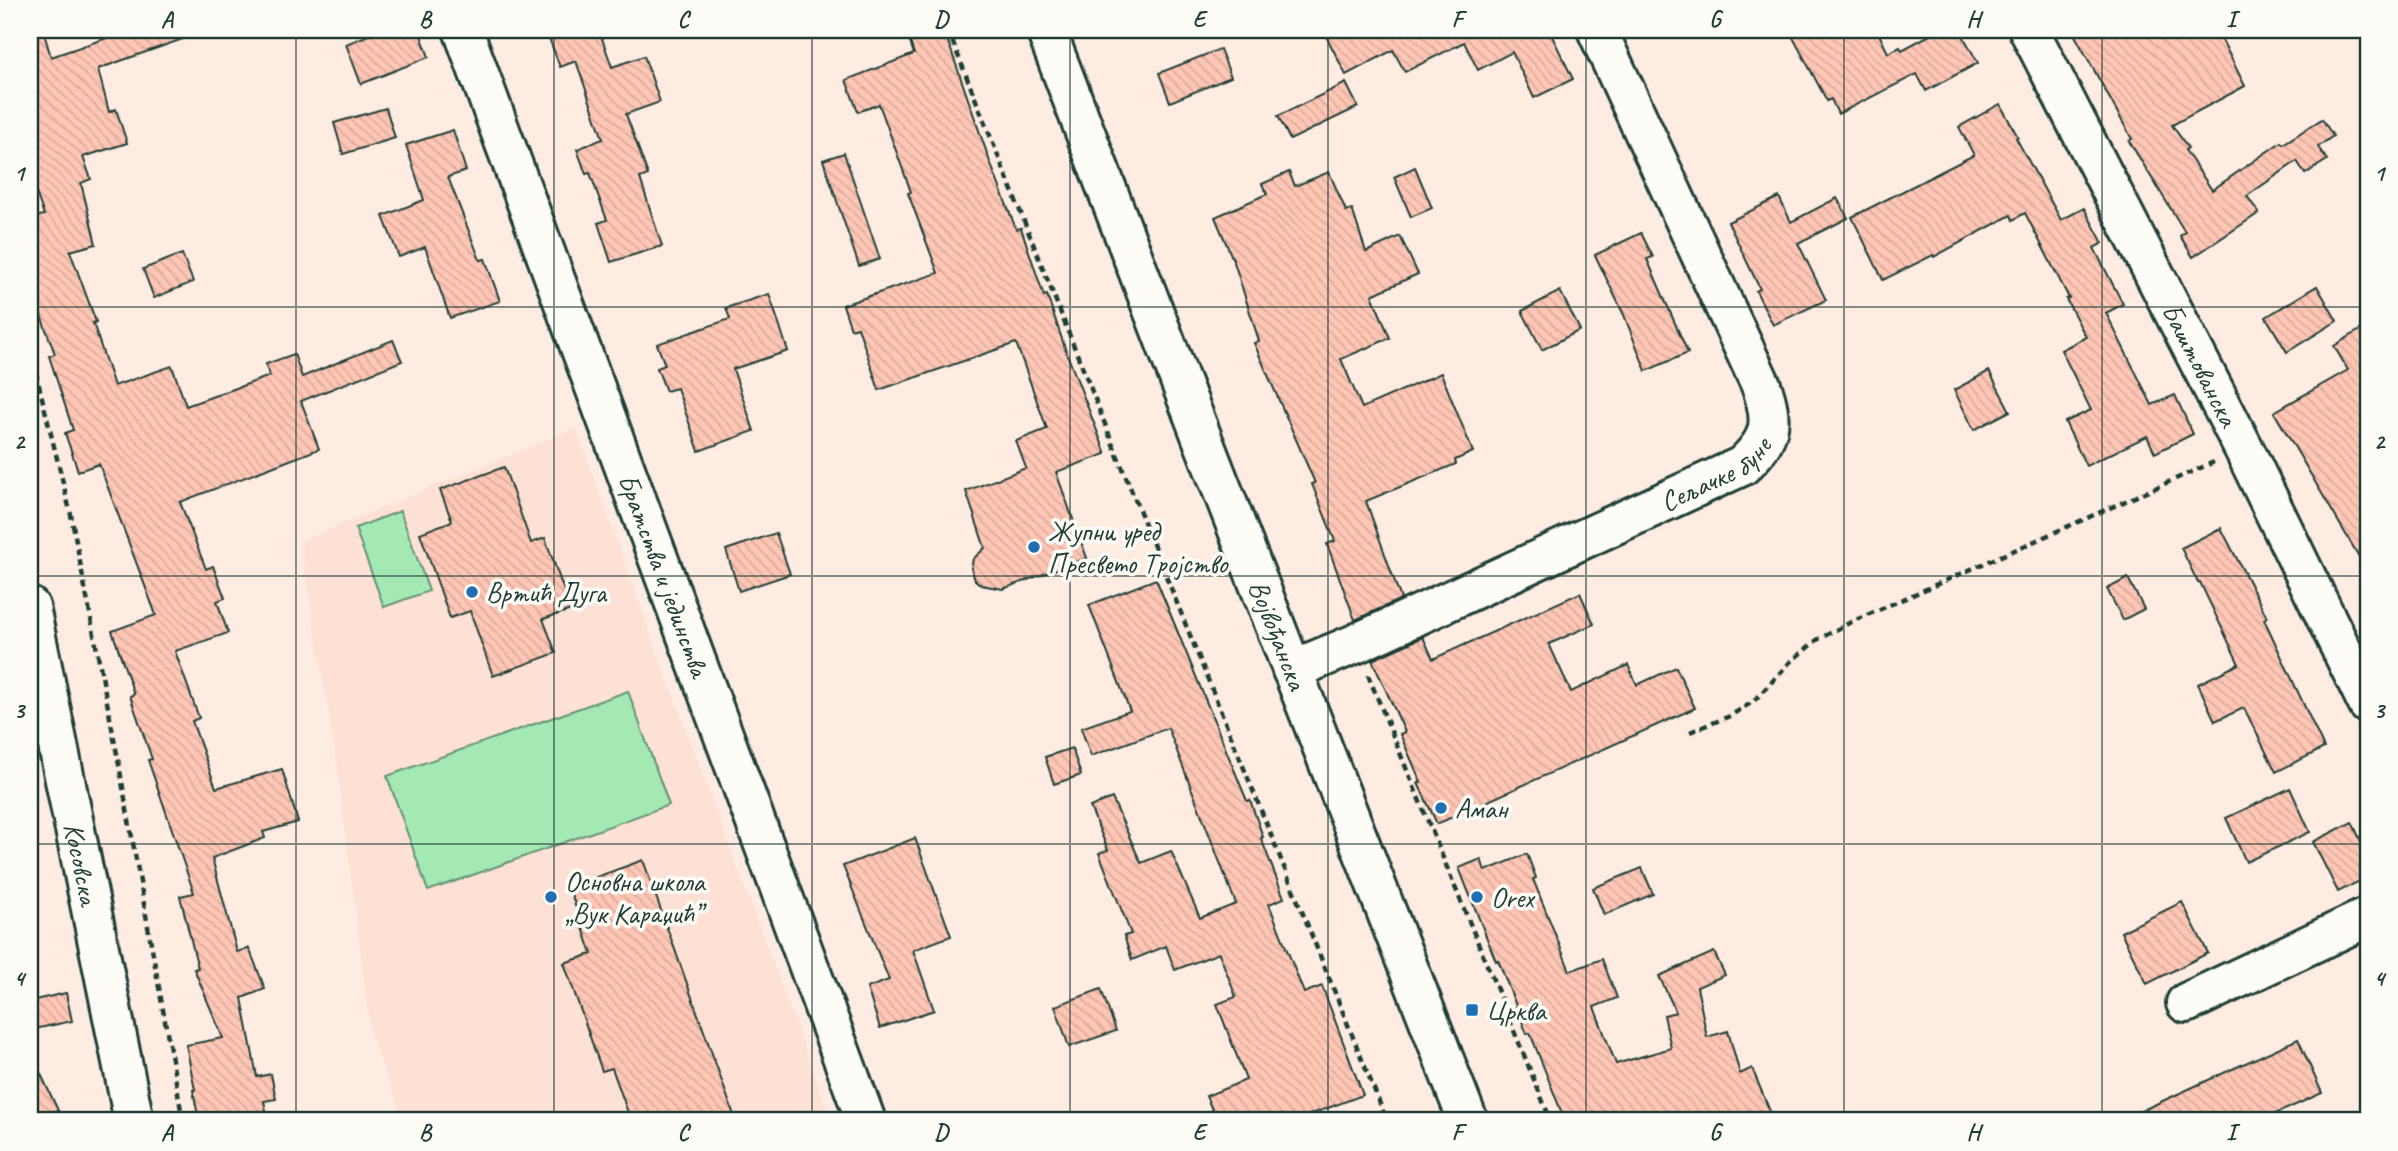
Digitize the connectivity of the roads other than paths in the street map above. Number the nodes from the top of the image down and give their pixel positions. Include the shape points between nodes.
1 (463, 30) edge
2 (1046, 30) edge
3 (1597, 30) edge
4 (2029, 30) edge
5 (30, 607) edge
6 (1292, 670) junction
7 (2368, 704) edge
8 (2368, 917) edge
9 (2186, 1003) dead end
10 (134, 1121) edge
11 (866, 1121) edge
12 (1468, 1121) edge

1 - 11 street, Братства и јединства
2 - 6 street, Војвођанска
3 - 6 street, Сељачке буне via 1761,384 1768,404 1768,434 1742,466
4 - 7 street, Баштованска via 2244,449
5 - 10 street, Косовска
6 - 12 street, Војвођанска
8 - 9 street

